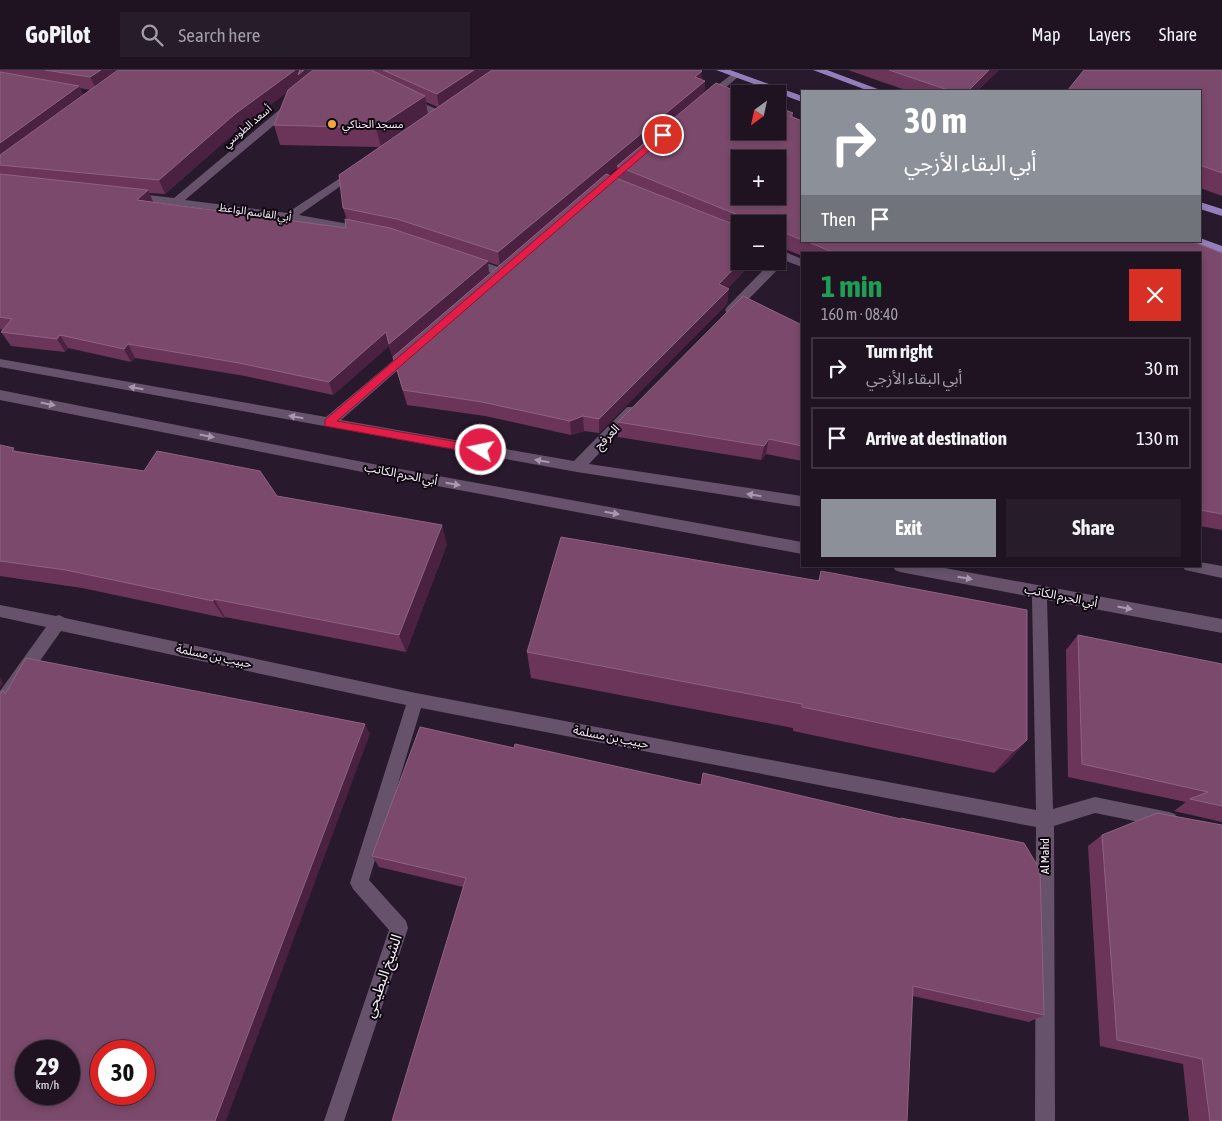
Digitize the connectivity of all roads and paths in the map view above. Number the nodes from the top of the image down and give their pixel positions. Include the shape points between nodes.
1 (721, 70) edge
2 (818, 70) edge
3 (735, 75) junction
4 (875, 90) edge
5 (396, 94) edge
6 (303, 95) edge
7 (801, 99) edge
8 (696, 106) edge
9 (439, 114) edge
10 (368, 162) edge
11 (118, 194) edge
12 (177, 201) junction
13 (1201, 205) edge
14 (1222, 213) edge
15 (289, 216) junction
16 (376, 234) edge
17 (1200, 242) edge
18 (1222, 250) edge
19 (786, 257) edge
20 (458, 258) edge
21 (801, 263) edge
22 (767, 270) edge
23 (503, 273) edge
24 (722, 319) edge
25 (423, 342) edge
26 (0, 363) edge
27 (0, 395) edge
28 (639, 404) edge
29 (328, 423) junction
30 (577, 467) junction
31 (801, 502) edge
32 (801, 548) edge
33 (905, 567) edge
34 (1195, 567) edge
35 (1222, 572) edge
36 (1039, 592) junction
37 (0, 611) edge
38 (59, 622) junction
39 (1222, 626) edge
40 (416, 700) junction
41 (0, 704) edge
42 (1045, 820) junction
43 (1183, 823) edge
44 (334, 1121) edge
45 (1045, 1121) edge

1 - 3 main road
2 - 4 main road
3 - 7 main road
3 - 8 street
5 - 9 street
6 - 12 street, أسعد الطوسي
10 - 15 street
11 - 12 street, أبي القاسم الواعظ
12 - 15 street, أبي القاسم الواعظ
13 - 14 main road
15 - 16 street, أبي القاسم الواعظ
17 - 18 main road
19 - 21 street
20 - 23 street
22 - 24 street
25 - 29 street
29 -> 26 street
27 -> 32 street, أبي الحرم الكاتب via 378,470
28 - 30 street, العرفج
30 -> 29 street
31 -> 30 street
33 -> 36 street, أبي الحرم الكاتب
34 - 35 street
36 -> 39 street, أبي الحرم الكاتب
36 - 42 street, Al Mahd
37 - 38 street, حبيب بن مسلمة
38 - 40 street, حبيب بن مسلمة
38 - 41 street
40 - 42 street, حبيب بن مسلمة
40 - 44 street, الشيخ البطيحي via 359,883 399,928
42 - 43 street, حبيب بن مسلمة via 1095,806
42 - 45 street, Al Mahd

